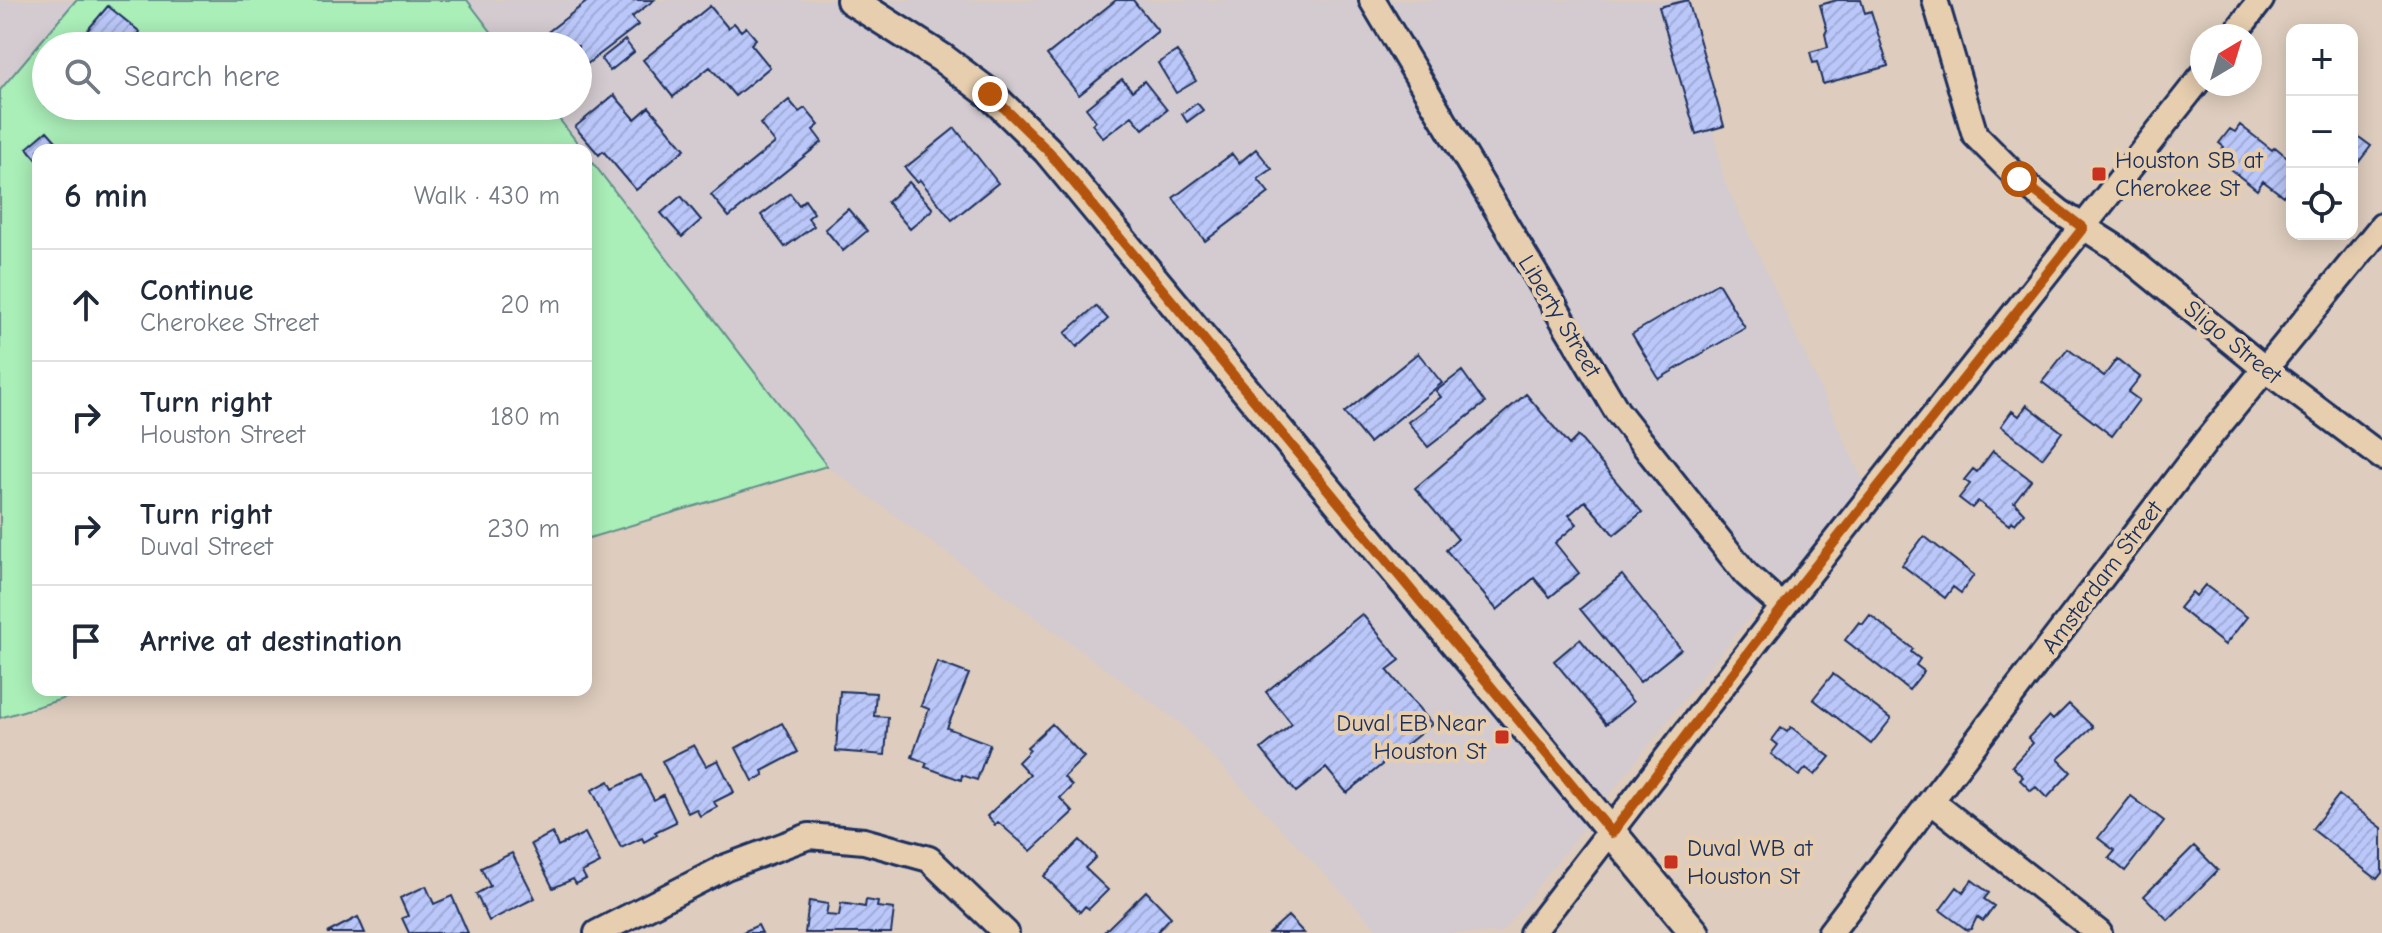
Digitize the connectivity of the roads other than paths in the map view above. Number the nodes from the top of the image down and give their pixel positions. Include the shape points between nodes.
1 (851, 0) edge
2 (1372, 0) edge
3 (1935, 0) edge
4 (2261, 0) edge
5 (2242, 24) edge
6 (2190, 91) edge
7 (2382, 226) edge
8 (2083, 228) junction
9 (2265, 369) junction
10 (2382, 457) edge
11 (1783, 607) junction
12 (1931, 801) junction
13 (1612, 833) junction
14 (1004, 931) edge
15 (597, 933) edge
16 (1532, 933) edge
17 (1695, 933) edge
18 (1830, 933) edge
19 (2099, 933) edge

1 - 13 street via 990,94 1047,150
2 - 11 street, Liberty Street via 1617,411 1746,574
3 - 8 street, Sligo Street via 1975,135 2019,179
4 - 5 street
6 - 8 street
7 - 9 street, Amsterdam Street
8 - 9 street, Sligo Street via 2115,247
8 - 11 street
9 - 10 street, Sligo Street
9 - 12 street, Amsterdam Street
11 - 13 street
12 - 18 street, Amsterdam Street
12 - 19 street
13 - 16 street
13 - 17 street
14 - 15 street via 929,859 864,841 809,836 726,867

